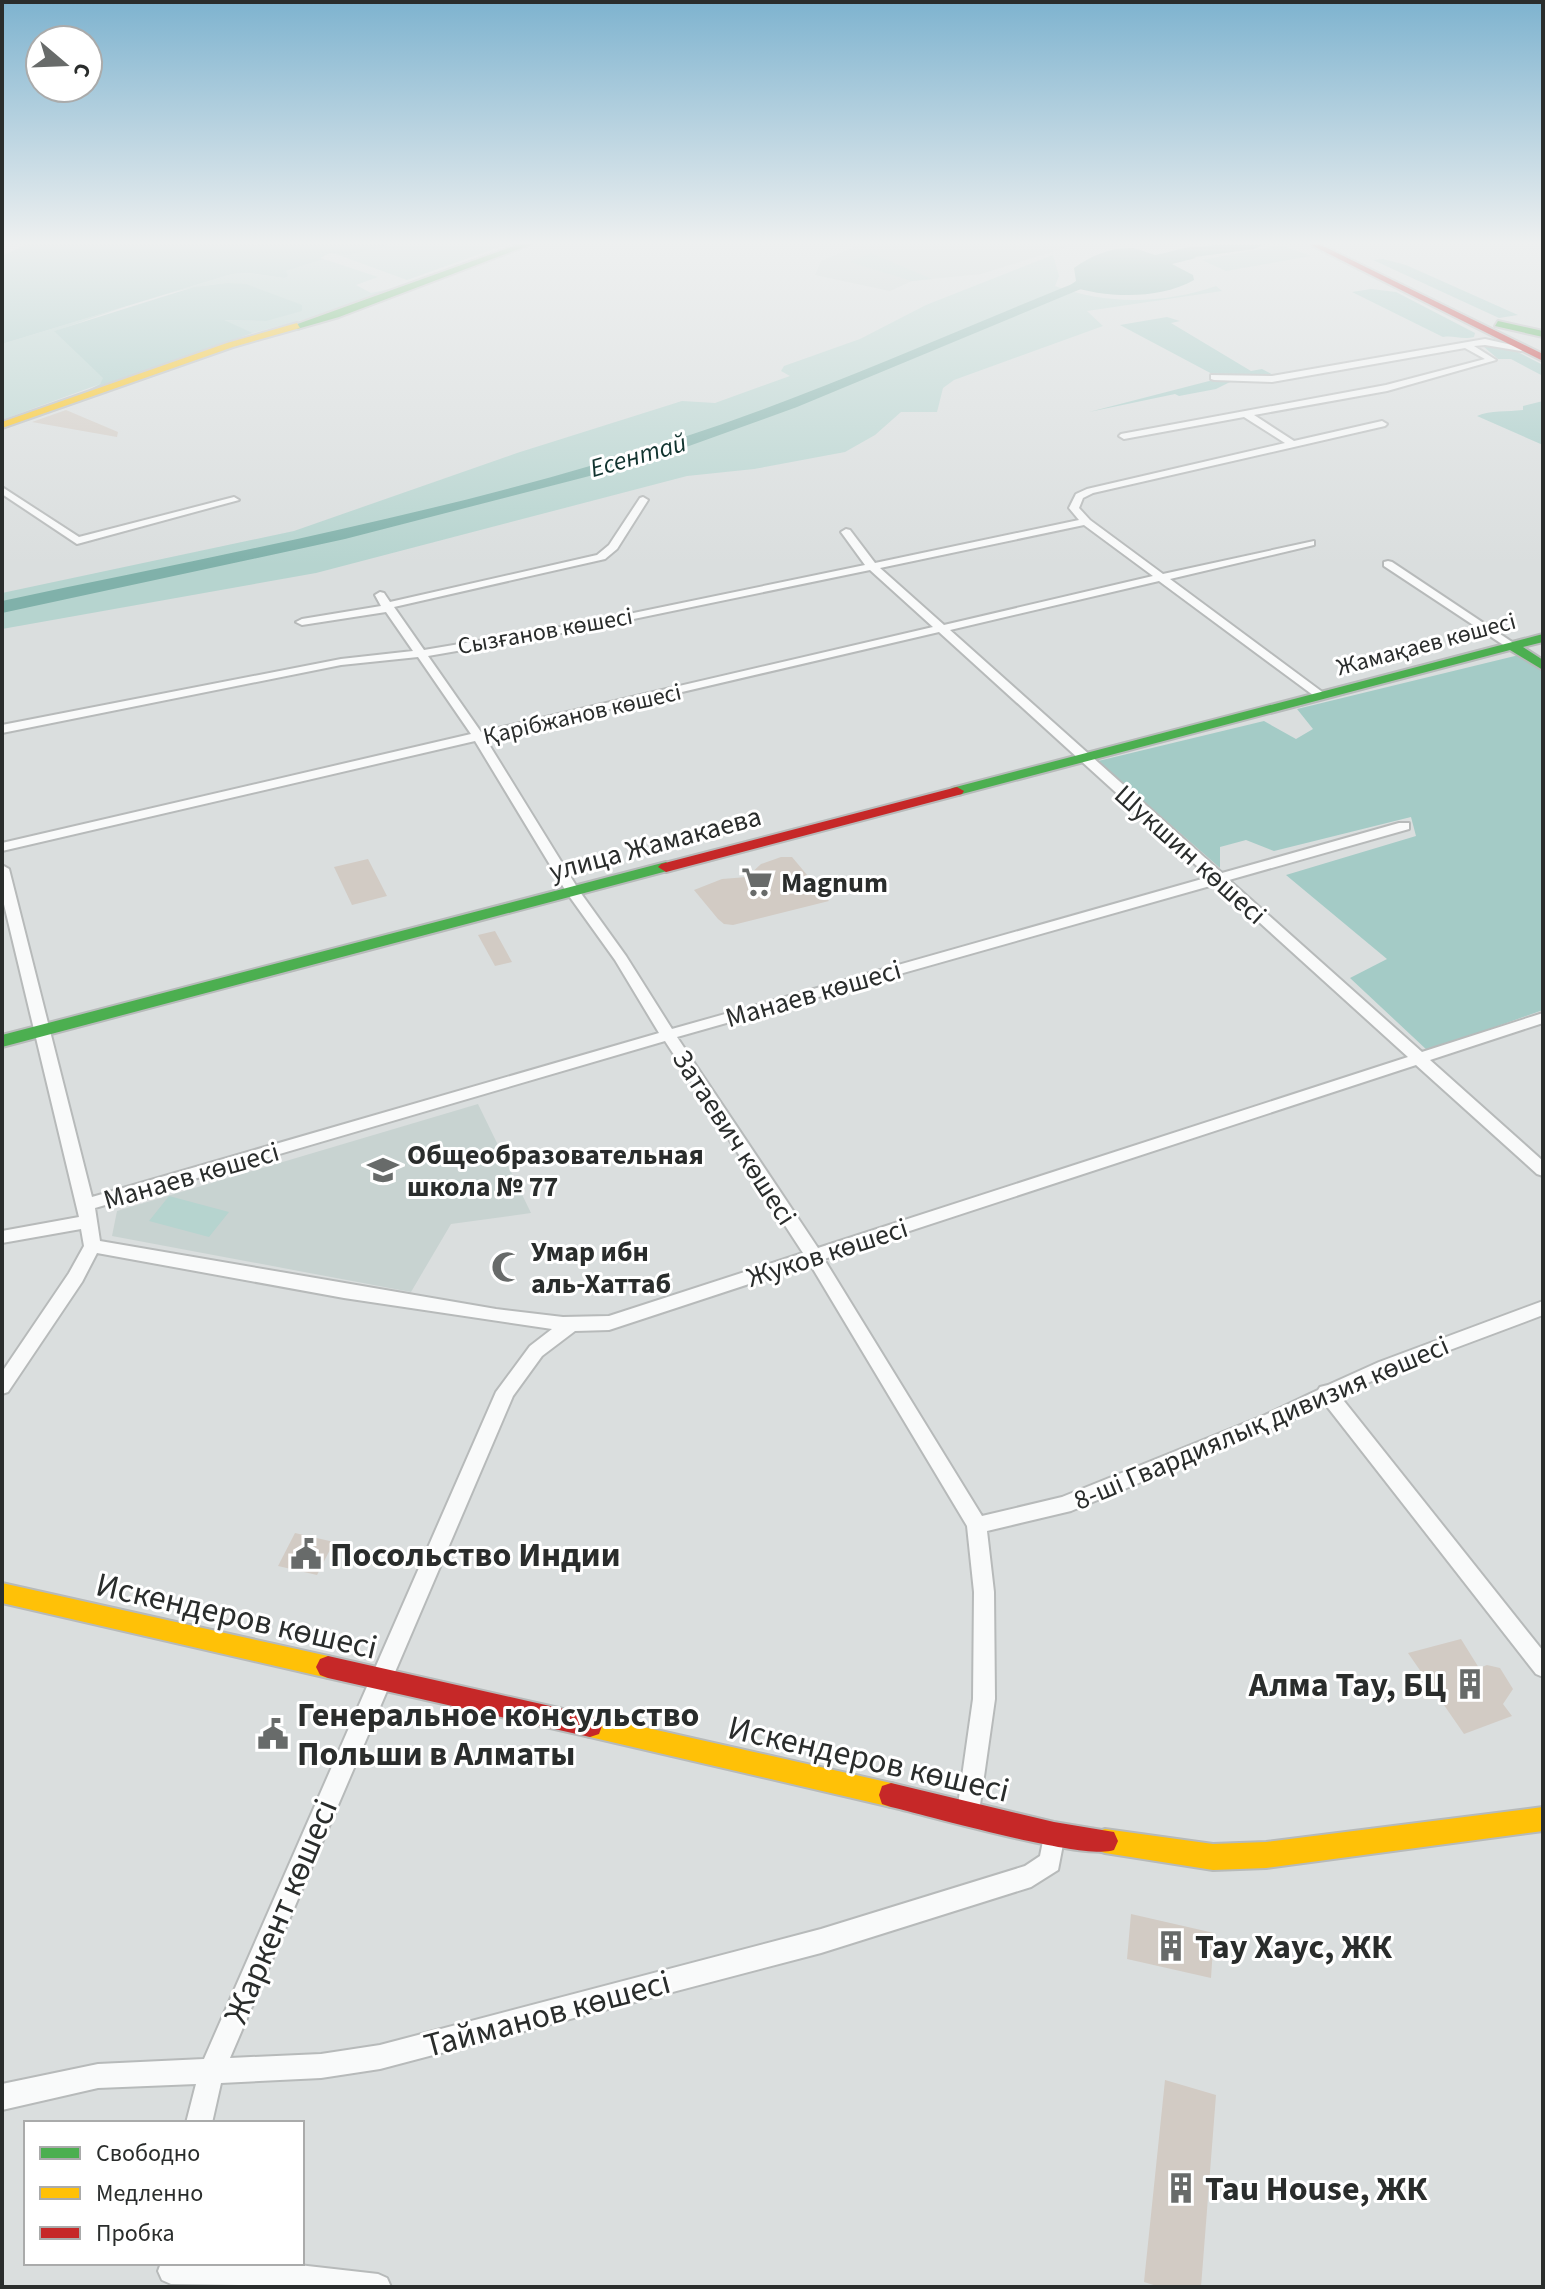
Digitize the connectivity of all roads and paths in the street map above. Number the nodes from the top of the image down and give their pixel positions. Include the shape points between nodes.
1 (211, 352) edge
2 (1427, 352) edge
3 (1478, 352) edge
4 (1214, 377) dead end
5 (1246, 414) junction
6 (1382, 424) dead end
7 (2, 425) edge
8 (1124, 436) dead end
9 (1291, 443) junction
10 (2, 490) edge
11 (234, 500) dead end
12 (643, 500) dead end
13 (1086, 522) junction
14 (846, 532) dead end
15 (1310, 543) dead end
16 (1388, 564) dead end
17 (871, 565) junction
18 (1162, 577) junction
19 (384, 603) junction
20 (302, 622) dead end
21 (946, 630) junction
22 (1543, 638) edge
23 (1512, 646) junction
24 (418, 654) junction
25 (1543, 666) edge
26 (1321, 696) junction
27 (2, 729) edge
28 (479, 738) junction
29 (1086, 759) junction
30 (1404, 826) dead end
31 (2, 847) edge
32 (2, 869) edge
33 (1220, 879) junction
34 (574, 893) junction
35 (1543, 1018) edge
36 (42, 1030) junction
37 (668, 1035) junction
38 (2, 1041) edge
39 (1421, 1060) junction
40 (1543, 1170) edge
41 (88, 1213) junction
42 (2, 1237) edge
43 (92, 1246) junction
44 (813, 1255) junction
45 (1543, 1308) edge
46 (569, 1326) junction
47 (2, 1387) edge
48 (1326, 1392) junction
49 (977, 1525) junction
50 (2, 1593) edge
51 (1543, 1667) edge
52 (379, 1681) junction
53 (968, 1812) junction
54 (1543, 1819) edge
55 (1054, 1834) junction
56 (212, 2071) junction
57 (2, 2097) edge
58 (200, 2121) edge
59 (170, 2274) edge
60 (378, 2287) edge

1 - 7 street
2 - 4 street via 1272,379
3 - 5 street via 1492,360 1387,388
5 - 8 street
5 - 9 street
6 - 9 street
9 - 13 street via 1090,491 1079,496 1074,508
10 - 11 street via 77,541
12 - 19 street via 601,557
13 - 17 street, Сызғанов көшесі
13 - 18 street
14 - 17 street, Шукшин көшесі
15 - 18 street, Қарібжанов көшесі
16 - 23 street
17 - 21 street, Шукшин көшесі
17 - 24 street, Сызғанов көшесі via 590,625
18 - 21 street, Қарібжанов көшесі
18 - 26 street
19 - 20 street
19 - 24 street, Затаевич көшесі
21 - 28 street, Қарібжанов көшесі
21 - 29 street, Шукшин көшесі
22 - 23 street, Жамақаев көшесі
23 - 25 street
23 - 26 street, Жамақаев көшесі
24 - 27 street, Сызғанов көшесі via 341,662
24 - 28 street, Затаевич көшесі
26 - 29 street, улица Жамакаева
28 - 31 street, Қарібжанов көшесі
28 - 34 street, Затаевич көшесі
29 - 33 street, Шукшин көшесі
29 - 34 street, улица Жамакаева
30 - 33 street, Манаев көшесі
32 - 36 street
33 - 37 street, Манаев көшесі
33 - 39 street, Шукшин көшесі
34 - 36 street, улица Жамакаева
34 - 37 street, Затаевич көшесі
35 - 39 street, Жуков көшесі
36 - 38 street, улица Жамакаева
36 - 41 street
37 - 41 street, Манаев көшесі
37 - 44 street, Затаевич көшесі
39 - 40 street, Шукшин көшесі
39 - 44 street, Жуков көшесі
41 - 42 street, Манаев көшесі
41 - 43 street
43 - 46 street, Жуков көшесі via 321,1289
43 - 47 street
44 - 46 street, Жуков көшесі via 609,1323
44 - 49 street, Затаевич көшесі
45 - 48 street, 8-ші Гвардиялық дивизия көшесі
46 - 52 street, Жаркент көшесі via 536,1351 505,1392
48 - 49 street, 8-ші Гвардиялық дивизия көшесі via 1272,1420 1064,1505
48 - 51 street
49 - 53 street, Затаевич көшесі via 984,1592 984,1699
50 - 52 street, Искендеров көшесі
52 - 53 street, Искендеров көшесі
52 - 56 street, Жаркент көшесі
53 - 55 street, Искендеров көшесі
54 - 55 street, Искендеров көшесі via 1375,1843 1213,1857
55 - 56 street, Тайманов көшесі via 1050,1862 1031,1876 821,1941 380,2057 321,2066
56 - 57 street, Тайманов көшесі via 98,2076
56 - 58 street, Жаркент көшесі
59 - 60 street via 250,2273

